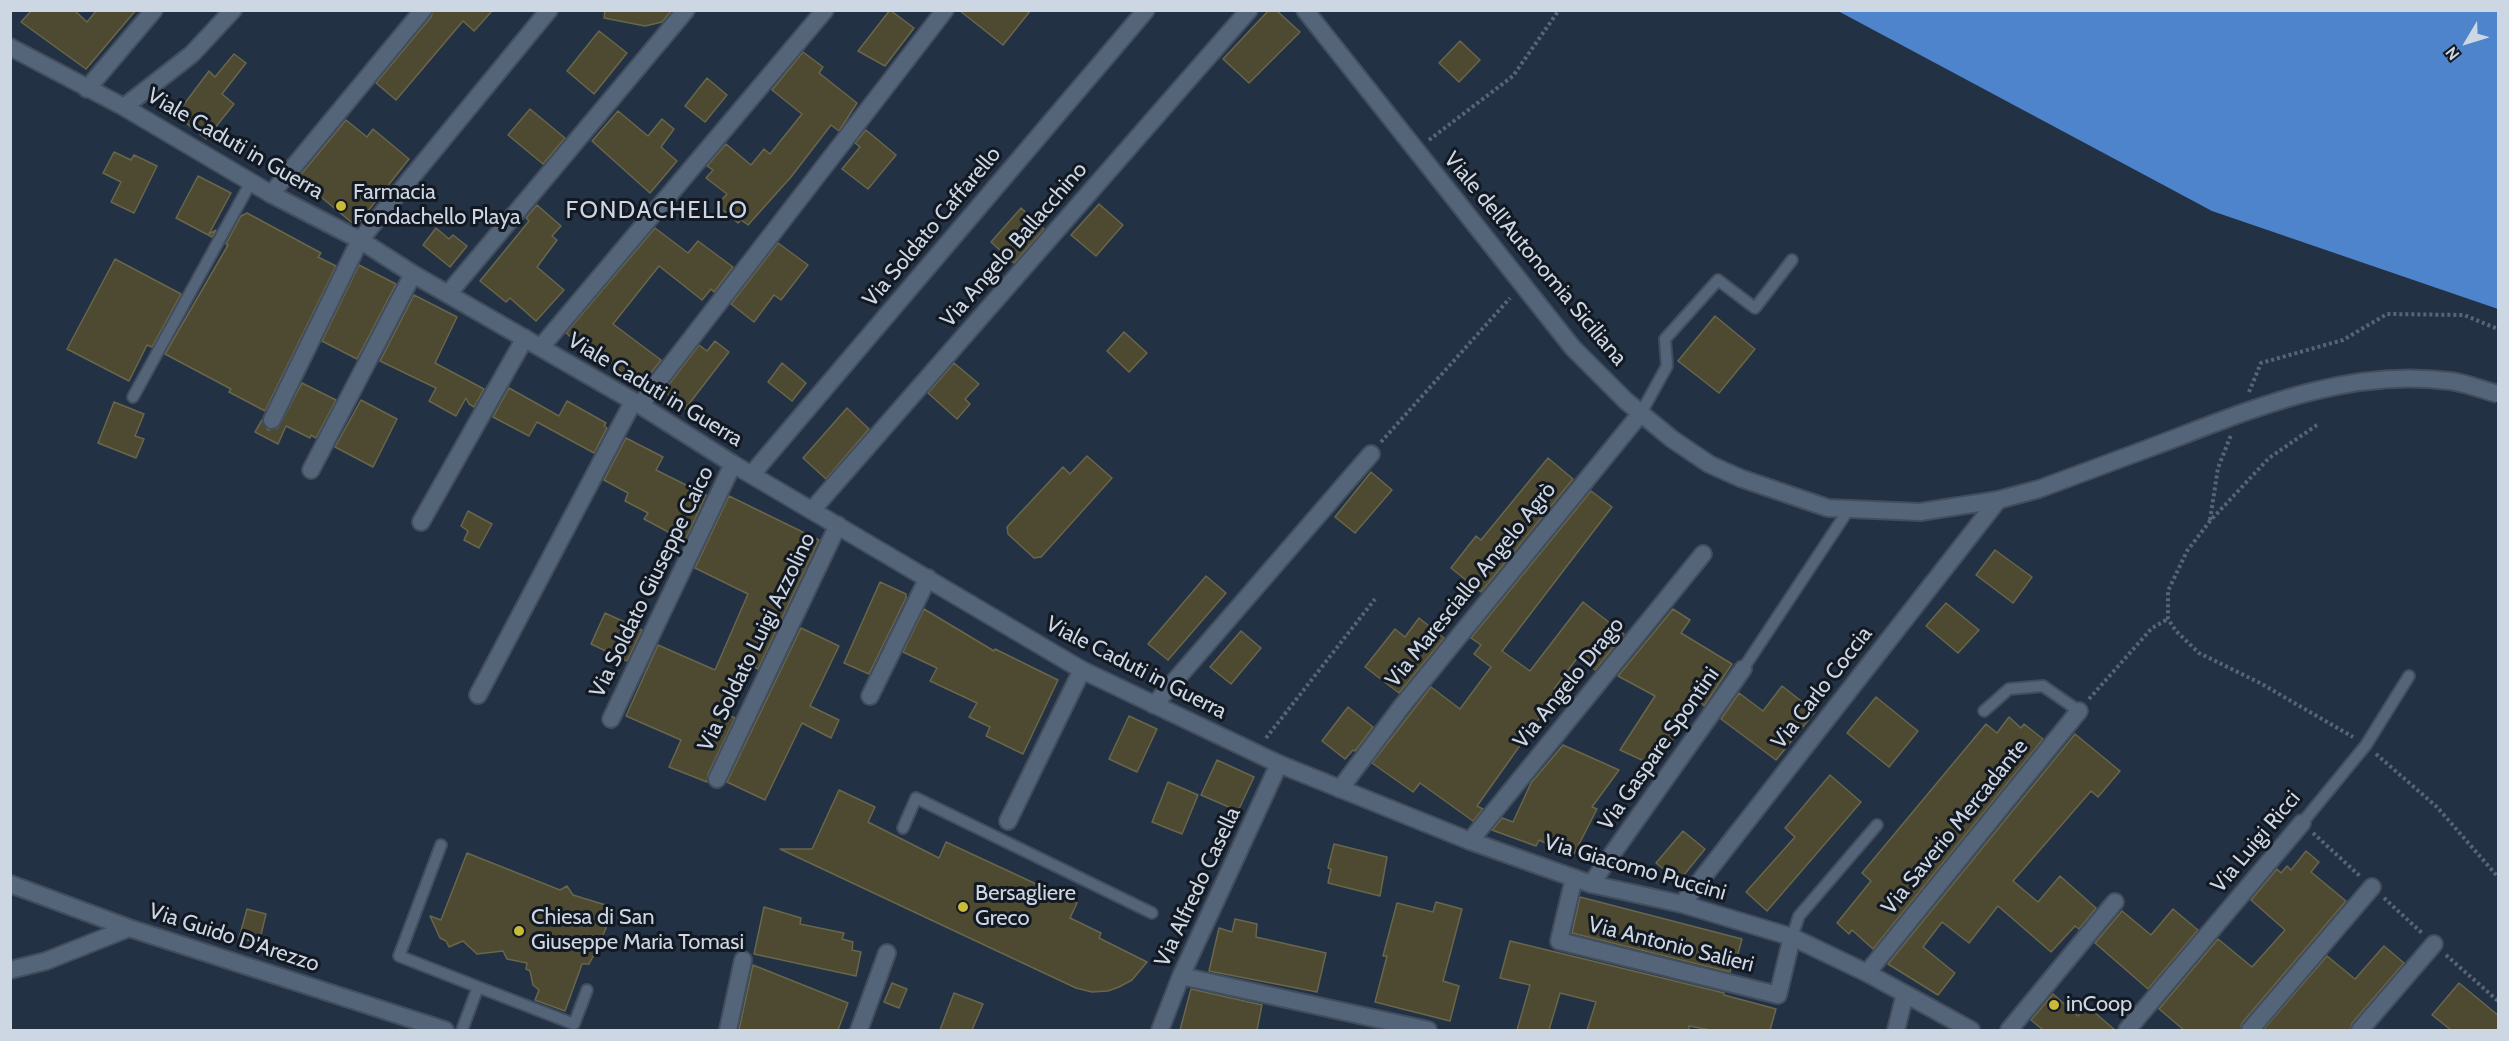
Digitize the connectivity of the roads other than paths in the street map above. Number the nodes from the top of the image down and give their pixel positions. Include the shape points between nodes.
1 (154, 10) edge
2 (232, 10) edge
3 (423, 10) edge
4 (549, 10) edge
5 (686, 10) edge
6 (825, 10) edge
7 (945, 10) edge
8 (1146, 10) edge
9 (1249, 10) edge
10 (1305, 10) edge
11 (10, 47) edge
12 (87, 89) junction
13 (124, 107) junction
14 (251, 182) junction
15 (271, 194) junction
16 (360, 240) junction
17 (1792, 260) dead end
18 (412, 274) junction
19 (448, 294) junction
20 (525, 338) junction
21 (541, 347) junction
22 (2499, 394) edge
23 (134, 397) dead end
24 (637, 403) junction
25 (1641, 414) junction
26 (272, 420) dead end
27 (1371, 454) road end
28 (733, 464) junction
29 (311, 471) dead end
30 (752, 474) junction
31 (1998, 500) junction
32 (813, 509) junction
33 (1849, 509) junction
34 (421, 522) dead end
35 (838, 525) junction
36 (1702, 554) dead end
37 (928, 578) junction
38 (1743, 669) joint
39 (1082, 670) junction
40 (2409, 676) dead end
41 (478, 694) dead end
42 (870, 696) dead end
43 (1154, 705) junction
44 (1984, 711) dead end
45 (2079, 711) joint
46 (611, 719) dead end
47 (1279, 764) junction
48 (717, 779) dead end
49 (1340, 789) junction
50 (1008, 821) joint
51 (2302, 823) joint
52 (1877, 825) dead end
53 (903, 828) dead end
54 (999, 838) junction
55 (1470, 841) junction
56 (441, 845) dead end
57 (1574, 878) junction
58 (10, 884) edge
59 (1591, 884) junction
60 (2372, 887) road end
61 (2115, 902) dead end
62 (1682, 904) junction
63 (1152, 913) dead end
64 (129, 928) junction
65 (1792, 937) junction
66 (2434, 944) road end
67 (887, 953) dead end
68 (743, 960) dead end
69 (10, 970) edge
70 (1867, 973) junction
71 (1181, 976) junction
72 (478, 987) junction
73 (587, 990) dead end
74 (1905, 994) junction
75 (445, 1030) edge
76 (462, 1030) edge
77 (728, 1030) edge
78 (859, 1030) edge
79 (1160, 1030) edge
80 (1428, 1030) edge
81 (1896, 1030) edge
82 (1971, 1030) edge
83 (2009, 1030) edge
84 (2127, 1030) edge
85 (2250, 1030) edge
86 (2360, 1030) edge

1 - 12 street
2 - 13 street via 192,54
3 - 15 street
4 - 16 street
5 - 19 street
6 - 21 street
7 - 24 street
8 - 30 street, Via Soldato Caffarello
9 - 32 street, Via Angelo Ballacchino
10 - 25 street, Viale dell'Autonomia Siciliana via 1573,348
11 - 12 street, Viale Caduti in Guerra
12 - 13 street, Viale Caduti in Guerra
13 - 14 street, Viale Caduti in Guerra
14 - 15 street, Viale Caduti in Guerra
14 - 23 lane
15 - 16 street, Viale Caduti in Guerra
16 - 18 street, Viale Caduti in Guerra
16 - 26 street
17 - 25 lane via 1755,308 1718,280 1665,339 1667,366
18 - 19 street, Viale Caduti in Guerra
18 - 29 street
19 - 20 street, Viale Caduti in Guerra
20 - 21 street, Viale Caduti in Guerra
20 - 34 street
21 - 24 street, Viale Caduti in Guerra
22 - 31 street, Viale dell'Autonomia Siciliana, bridge via 2441,380 2401,378 2340,383 2282,399 2039,489
24 - 28 street, Viale Caduti in Guerra
24 - 41 street
25 - 33 street, Viale dell'Autonomia Siciliana via 1709,464 1828,508
25 - 49 street, Via Maresciallo Angelo Agrò via 1401,706
27 - 43 street
28 - 30 street, Viale Caduti in Guerra
28 - 46 street, Via Soldato Giuseppe Caico
30 - 32 street, Viale Caduti in Guerra
31 - 33 street, Viale dell'Autonomia Siciliana via 1920,513
31 - 62 street, Via Carlo Coccia
32 - 35 street, Viale Caduti in Guerra
33 - 38 lane
35 - 37 street, Viale Caduti in Guerra
35 - 48 street, Via Soldato Luigi Azzolino
36 - 55 street, Via Angelo Drago
37 - 39 street, Viale Caduti in Guerra
37 - 42 street
38 - 59 street, Via Gaspare Spontini
39 - 43 street, Viale Caduti in Guerra
39 - 50 street
40 - 51 lane, Via Luigi Ricci via 2366,745
43 - 47 street, Viale Caduti in Guerra
44 - 45 lane via 2009,689 2043,686
45 - 70 street, Via Saverio Mercadante
47 - 49 street, Via Giacomo Puccini
47 - 71 street, Via Alfredo Casella
49 - 55 street, Via Giacomo Puccini
50 - 54 lane
51 - 84 street, Via Luigi Ricci
52 - 65 lane via 1799,916
53 - 54 lane via 916,798
54 - 63 lane
55 - 57 street, Via Giacomo Puccini
56 - 72 lane via 399,956
57 - 59 street, Via Giacomo Puccini
57 - 65 street, Via Antonio Salieri via 1559,941 1778,995
58 - 64 street, Via Guido D'Arezzo
59 - 62 street, Via Giacomo Puccini
60 - 85 street
61 - 83 street
62 - 65 street, Via Giacomo Puccini
64 - 69 street via 46,961
64 - 75 street, Via Guido D'Arezzo
65 - 70 street, Via Giacomo Puccini
66 - 86 street
67 - 78 street
68 - 77 street
70 - 74 street, Via Giacomo Puccini
71 - 79 street, Via Alfredo Casella
71 - 80 street
72 - 73 lane via 574,1024
72 - 76 lane
74 - 81 street
74 - 82 street, Via Giacomo Puccini

